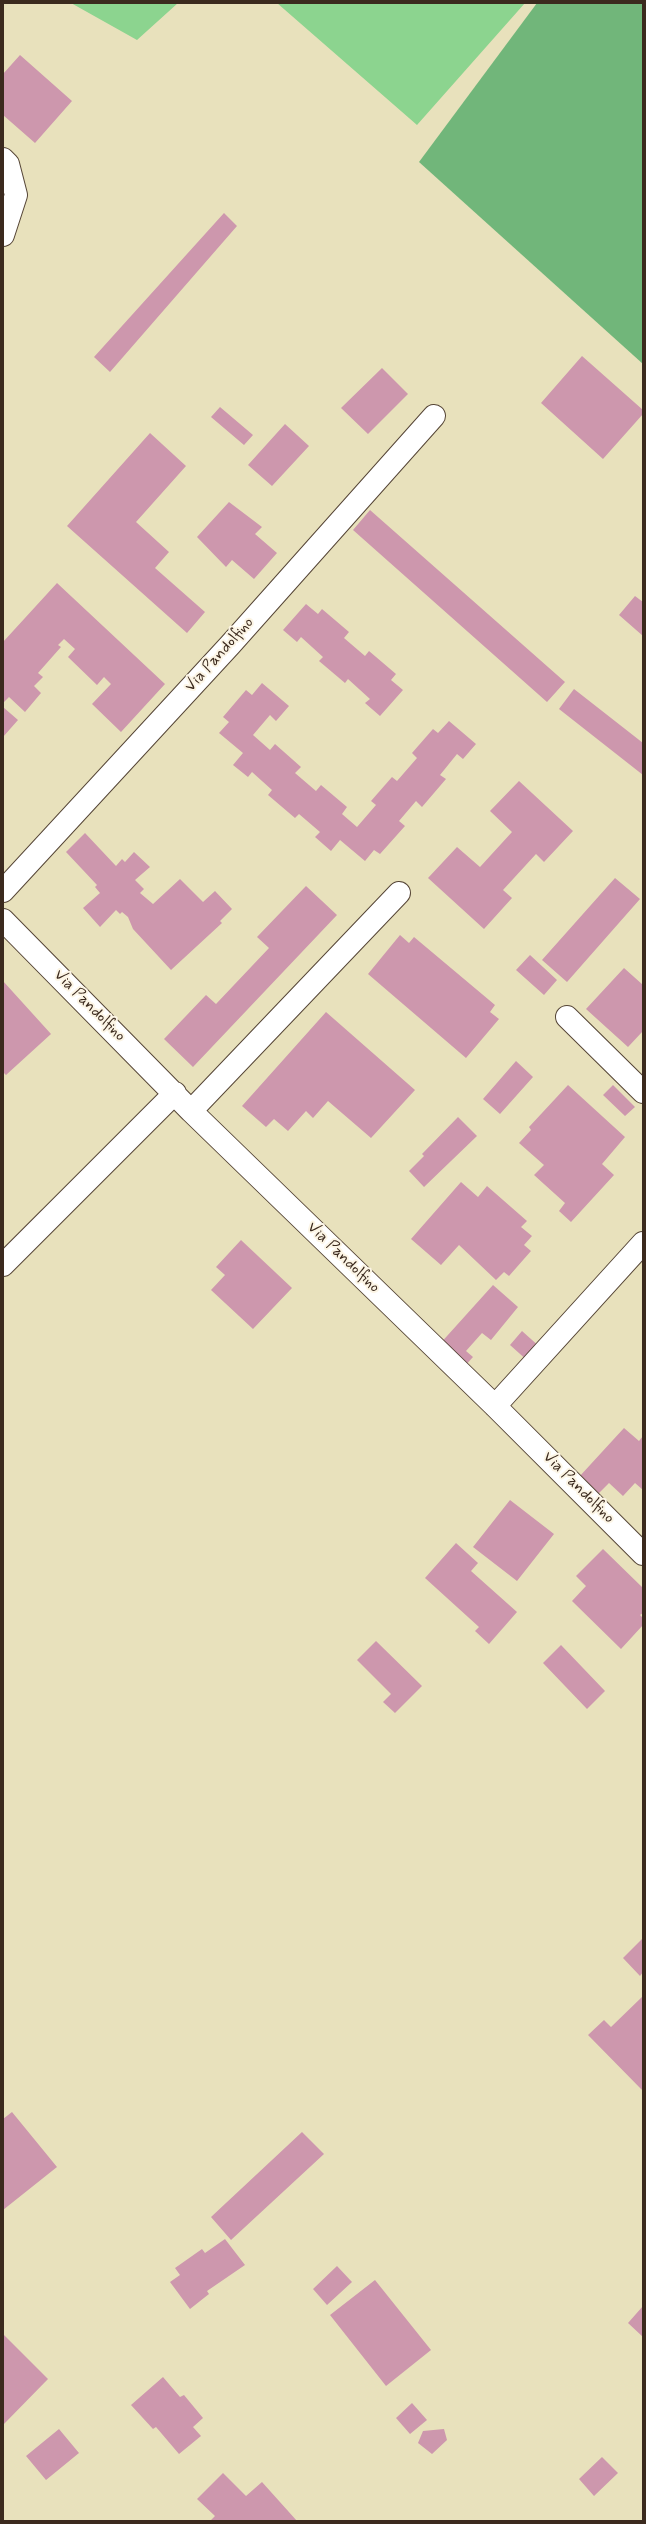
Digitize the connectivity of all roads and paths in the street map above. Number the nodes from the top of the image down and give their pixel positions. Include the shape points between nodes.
1 (3, 159) edge
2 (3, 235) edge
3 (434, 416) dead end
4 (3, 891) edge
5 (399, 894) dead end
6 (3, 920) edge
7 (567, 1017) dead end
8 (643, 1092) edge
9 (175, 1093) junction
10 (191, 1111) junction
11 (643, 1243) edge
12 (3, 1265) edge
13 (495, 1406) junction
14 (643, 1554) edge

1 - 2 street via 8,164 16,195
3 - 4 street, Via Pandolfino via 230,645
5 - 10 street
6 - 9 street, Via Pandolfino
7 - 8 street
9 - 10 street, Via Pandolfino
9 - 12 street
10 - 13 street, Via Pandolfino
11 - 13 street
13 - 14 street, Via Pandolfino

